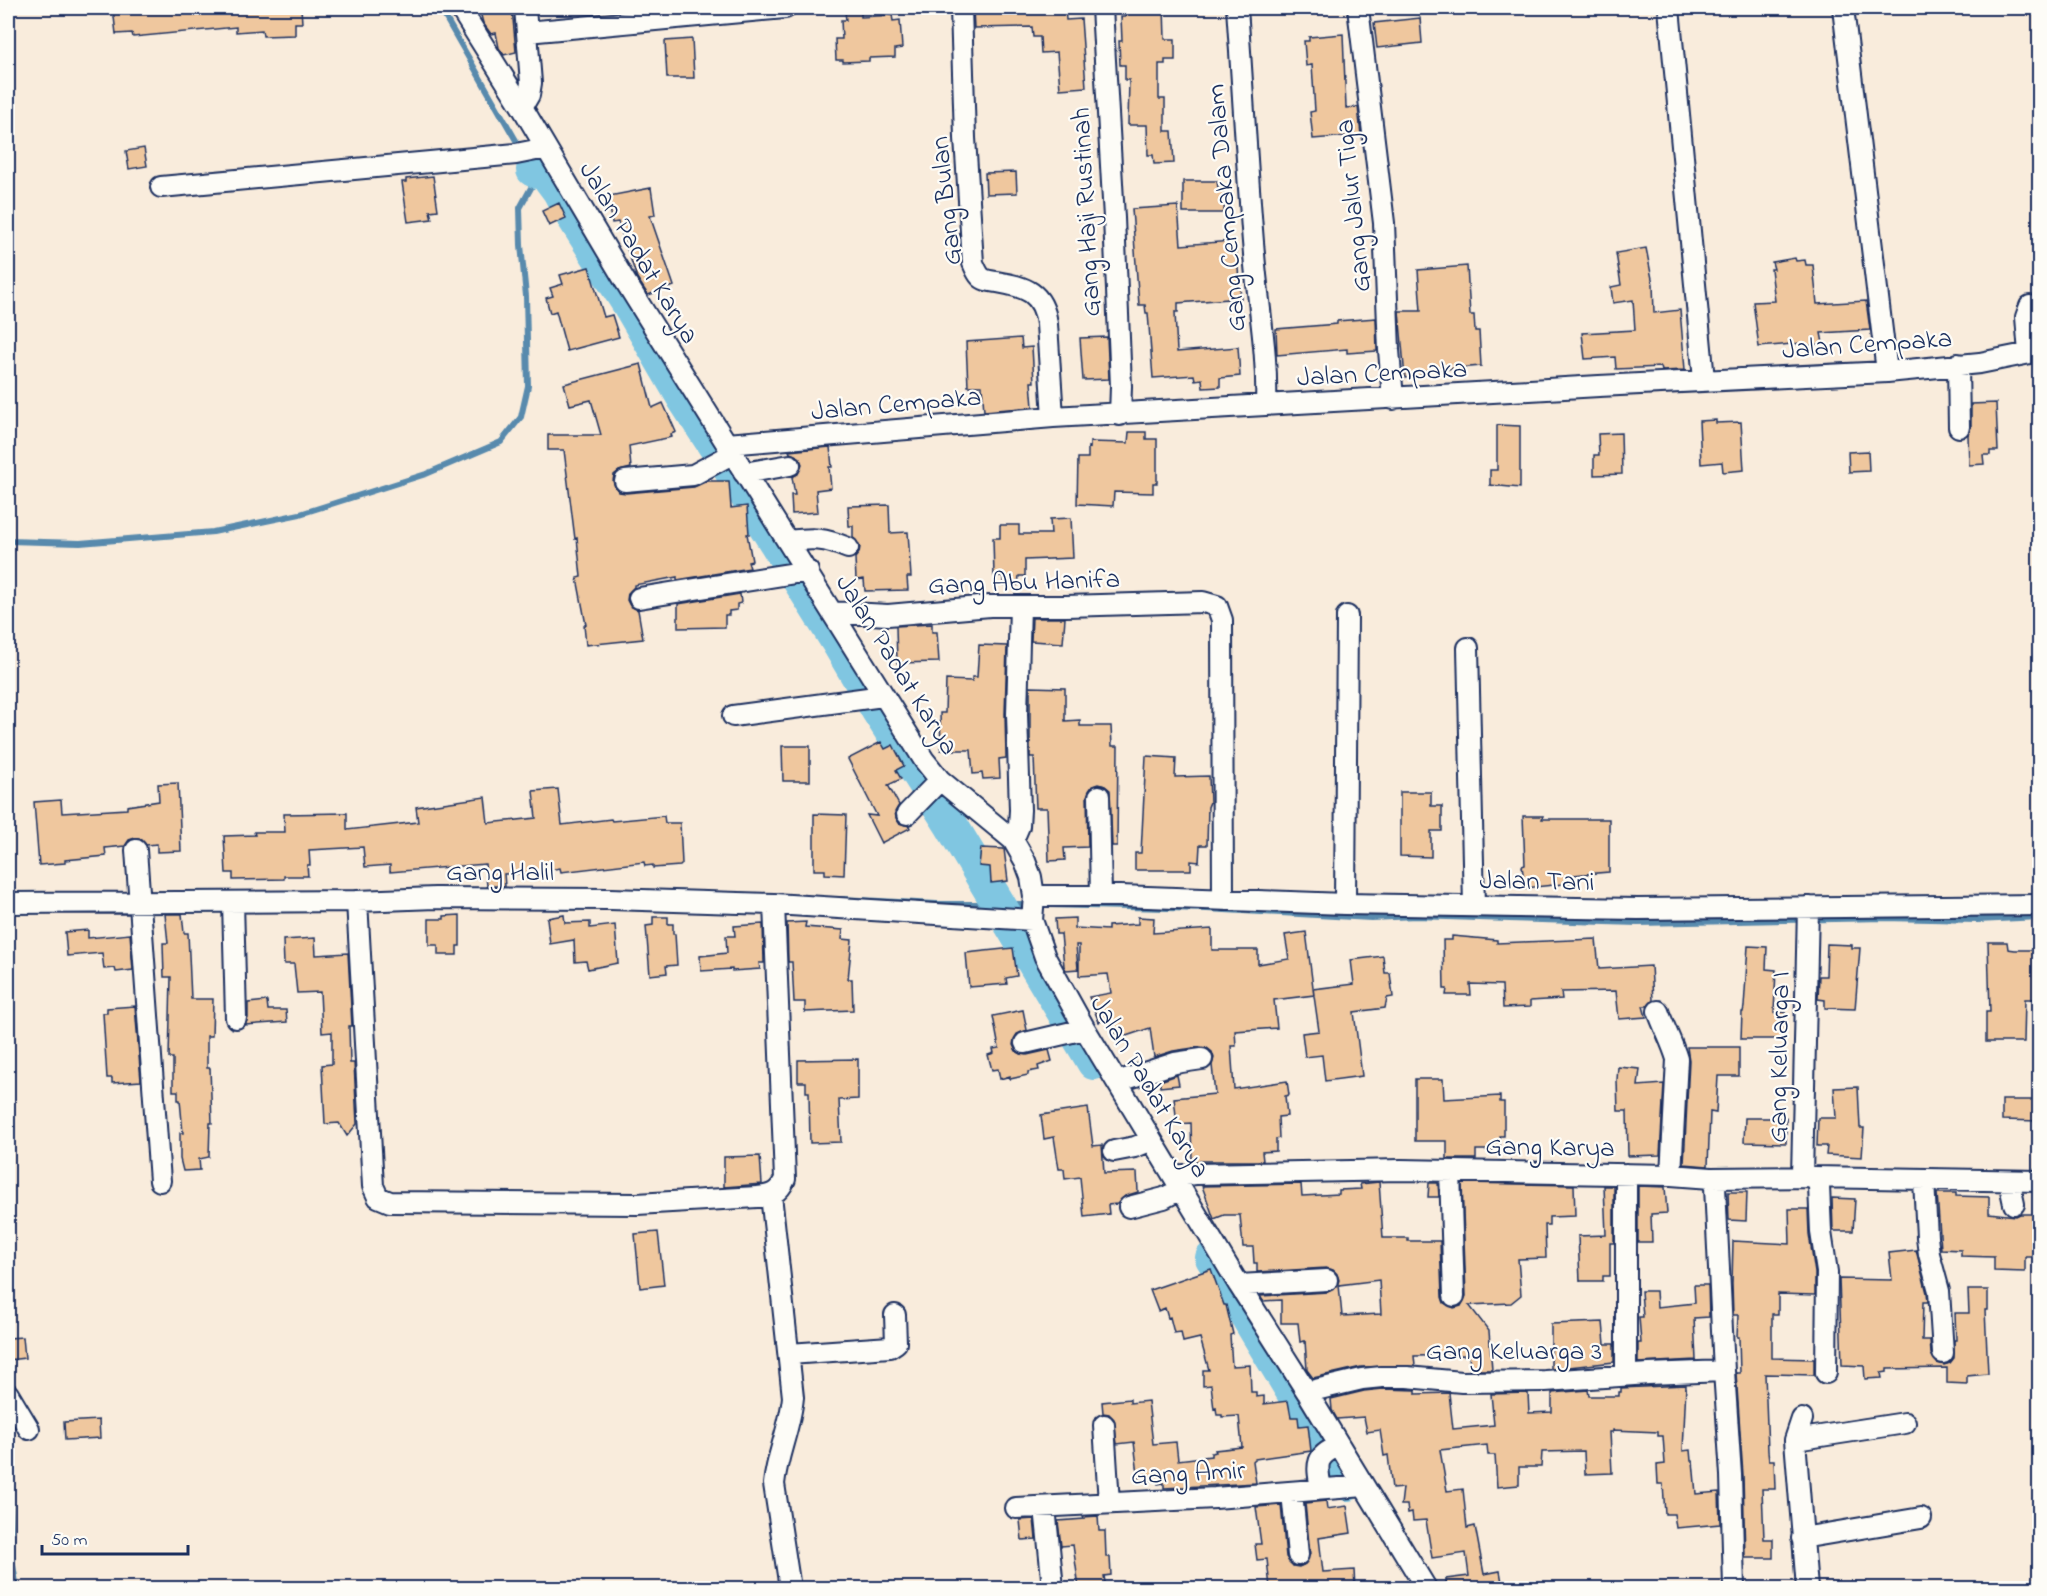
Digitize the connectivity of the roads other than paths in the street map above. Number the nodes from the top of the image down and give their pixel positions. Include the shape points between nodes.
1 (460, 8) edge
2 (525, 8) edge
3 (785, 8) edge
4 (961, 8) edge
5 (1102, 8) edge
6 (1237, 8) edge
7 (1358, 8) edge
8 (1670, 8) edge
9 (1843, 8) edge
10 (527, 32) junction
11 (522, 107) junction
12 (542, 149) junction
13 (161, 187) dead end
14 (2030, 306) dead end
15 (2034, 352) edge
16 (1958, 364) junction
17 (1887, 372) junction
18 (1704, 380) junction
19 (1394, 399) junction
20 (1266, 404) junction
21 (1120, 415) junction
22 (1053, 417) junction
23 (1959, 427) dead end
24 (725, 455) junction
25 (790, 465) dead end
26 (744, 473) junction
27 (625, 481) dead end
28 (788, 541) junction
29 (848, 548) dead end
30 (808, 571) junction
31 (639, 598) dead end
32 (1020, 606) junction
33 (832, 612) junction
34 (1347, 616) dead end
35 (1468, 648) dead end
36 (874, 697) junction
37 (733, 716) dead end
38 (932, 788) junction
39 (1099, 796) dead end
40 (907, 814) dead end
41 (1013, 840) junction
42 (136, 850) dead end
43 (140, 895) junction
44 (1101, 896) junction
45 (1223, 900) junction
46 (357, 901) junction
47 (233, 902) junction
48 (8, 903) edge
49 (774, 904) junction
50 (1345, 904) junction
51 (2040, 904) edge
52 (1474, 906) junction
53 (1031, 910) junction
54 (1808, 911) junction
55 (1659, 1011) dead end
56 (236, 1018) dead end
57 (1075, 1032) junction
58 (1025, 1043) dead end
59 (1202, 1059) dead end
60 (1117, 1082) junction
61 (1145, 1144) junction
62 (1114, 1151) dead end
63 (1450, 1171) junction
64 (1626, 1174) junction
65 (1671, 1175) junction
66 (1808, 1177) junction
67 (1711, 1178) junction
68 (1924, 1180) junction
69 (160, 1181) dead end
70 (2009, 1181) junction
71 (2040, 1181) edge
72 (1174, 1189) junction
73 (771, 1196) junction
74 (2014, 1204) dead end
75 (1129, 1207) dead end
76 (1327, 1280) dead end
77 (1239, 1285) junction
78 (1454, 1296) dead end
79 (895, 1315) dead end
80 (1943, 1353) dead end
81 (789, 1354) junction
82 (1724, 1371) junction
83 (1826, 1373) dead end
84 (1626, 1376) junction
85 (1307, 1392) junction
86 (8, 1394) edge
87 (1802, 1419) dead end
88 (1905, 1424) dead end
89 (1104, 1425) dead end
90 (28, 1429) dead end
91 (1795, 1440) junction
92 (1332, 1450) junction
93 (1364, 1486) junction
94 (1321, 1489) junction
95 (1292, 1492) junction
96 (1109, 1503) junction
97 (1045, 1507) junction
98 (1016, 1508) dead end
99 (1922, 1518) dead end
100 (1802, 1538) junction
101 (1298, 1554) dead end
102 (790, 1588) edge
103 (1053, 1588) edge
104 (1426, 1588) edge
105 (1734, 1588) edge
106 (1808, 1588) edge

1 - 11 street, Jalan Padat Karya
2 - 10 street
3 - 10 street
4 - 22 street, Gang Bulan via 973,263 985,280 1030,290 1039,300 1047,324
5 - 21 street, Gang Haji Rustinah
6 - 20 street, Gang Cempaka Dalam
7 - 19 street, Gang Jalur Tiga via 1387,256
8 - 18 street
9 - 17 street
10 - 11 street via 531,83
11 - 12 street, Jalan Padat Karya
12 - 13 street
12 - 24 street, Jalan Padat Karya via 625,281
14 - 15 street via 2026,317
15 - 16 street, Jalan Cempaka
16 - 17 street, Jalan Cempaka
16 - 23 street
17 - 18 street, Jalan Cempaka
18 - 19 street, Jalan Cempaka
19 - 20 street, Jalan Cempaka
20 - 21 street, Jalan Cempaka
21 - 22 street, Jalan Cempaka
22 - 24 street, Jalan Cempaka
24 - 26 street, Jalan Padat Karya
24 - 27 street, Jalan Cempaka via 693,475
25 - 26 street
26 - 28 street, Jalan Padat Karya
28 - 29 street via 816,538
28 - 30 street, Jalan Padat Karya
30 - 31 street
30 - 33 street, Jalan Padat Karya
32 - 33 street, Gang Abu Hanifa via 888,615
32 - 41 street via 1020,810
32 - 45 street, Gang Abu Hanifa via 1203,602 1217,606 1222,620
33 - 36 street, Jalan Padat Karya
34 - 50 street
35 - 52 street
36 - 37 street
36 - 38 street, Jalan Padat Karya via 924,760
38 - 40 street
38 - 41 street, Jalan Padat Karya
39 - 44 street
41 - 53 street, Jalan Padat Karya via 1028,869
42 - 43 street
43 - 47 street, Gang Halil
43 - 48 street, Gang Halil
43 - 69 street
44 - 45 street, Jalan Tani
44 - 53 street, Jalan Tani
45 - 50 street, Jalan Tani
46 - 47 street, Gang Halil
46 - 49 street, Gang Halil via 610,899
46 - 73 street via 373,1186 378,1197 390,1202 637,1204
47 - 56 street
49 - 53 street, Gang Halil via 992,917
49 - 73 street via 785,1179
50 - 52 street, Jalan Tani
51 - 54 street, Jalan Tani
52 - 54 street, Jalan Tani
53 - 57 street, Jalan Padat Karya
54 - 66 street, Gang Keluarga I
55 - 65 street via 1677,1059
57 - 58 street
57 - 60 street, Jalan Padat Karya
59 - 60 street
60 - 61 street, Jalan Padat Karya
61 - 62 street
61 - 72 street, Jalan Padat Karya
63 - 64 street, Gang Karya
63 - 72 street, Gang Karya via 1401,1170
63 - 78 street
64 - 65 street, Gang Karya
64 - 84 street
65 - 67 street, Gang Karya
66 - 67 street, Gang Karya
66 - 68 street, Gang Karya
66 - 83 street, Gang Keluarga I via 1819,1186 1827,1272
67 - 82 street via 1715,1187
68 - 70 street, Gang Karya
68 - 80 street via 1927,1237 1939,1291
70 - 71 street, Gang Karya
70 - 74 street
72 - 75 street, Gang Karya
72 - 77 street, Jalan Padat Karya
73 - 81 street
76 - 77 street
77 - 85 street, Jalan Padat Karya
79 - 81 street via 896,1343 890,1347
81 - 102 street via 791,1419 774,1484
82 - 84 street, Gang Keluarga 3
82 - 105 street
84 - 85 street, Gang Keluarga 3 via 1474,1382 1382,1377
85 - 92 street, Jalan Padat Karya
86 - 90 street
87 - 91 street
88 - 91 street
89 - 96 street
91 - 100 street
92 - 93 street, Jalan Padat Karya
92 - 94 street via 1318,1469
93 - 94 street, Gang Amir
93 - 104 street, Jalan Padat Karya
94 - 95 street, Gang Amir
95 - 96 street, Gang Amir
95 - 101 street
96 - 97 street, Gang Amir
97 - 98 street, Gang Amir
97 - 103 street
99 - 100 street
100 - 106 street

